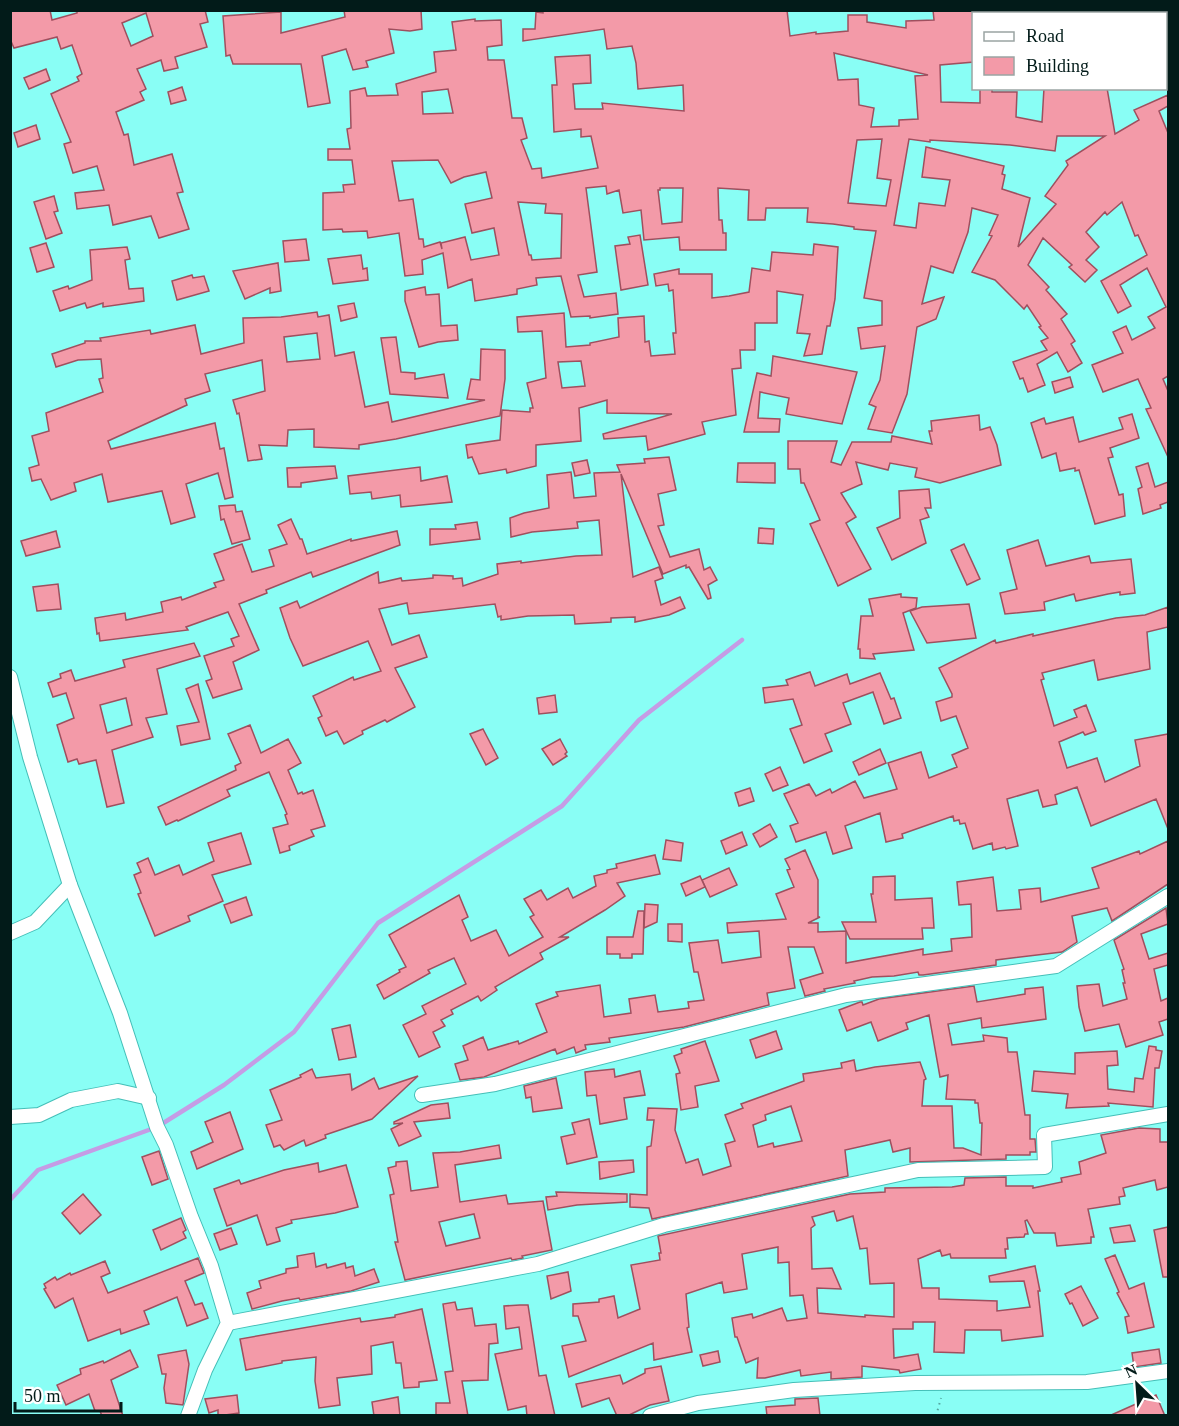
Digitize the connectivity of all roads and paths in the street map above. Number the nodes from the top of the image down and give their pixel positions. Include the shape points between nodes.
1 (10, 677) edge
2 (70, 885) junction
3 (1168, 896) edge
4 (10, 933) edge
5 (422, 1095) dead end
6 (149, 1098) junction
7 (1168, 1114) edge
8 (10, 1117) edge
9 (228, 1323) junction
10 (1168, 1371) edge
11 (945, 1383) junction
12 (188, 1416) edge
13 (650, 1416) edge
14 (936, 1416) edge

1 - 2 street
2 - 4 street via 35,922
2 - 6 street
3 - 5 street via 1056,966 846,994 495,1083
6 - 8 street via 118,1091 71,1100 39,1115
6 - 9 street
7 - 9 street via 1044,1135 1045,1167 918,1170 664,1225 538,1264
9 - 12 street
10 - 11 street via 1087,1382
11 - 13 street via 794,1390 698,1403
11 - 14 path

